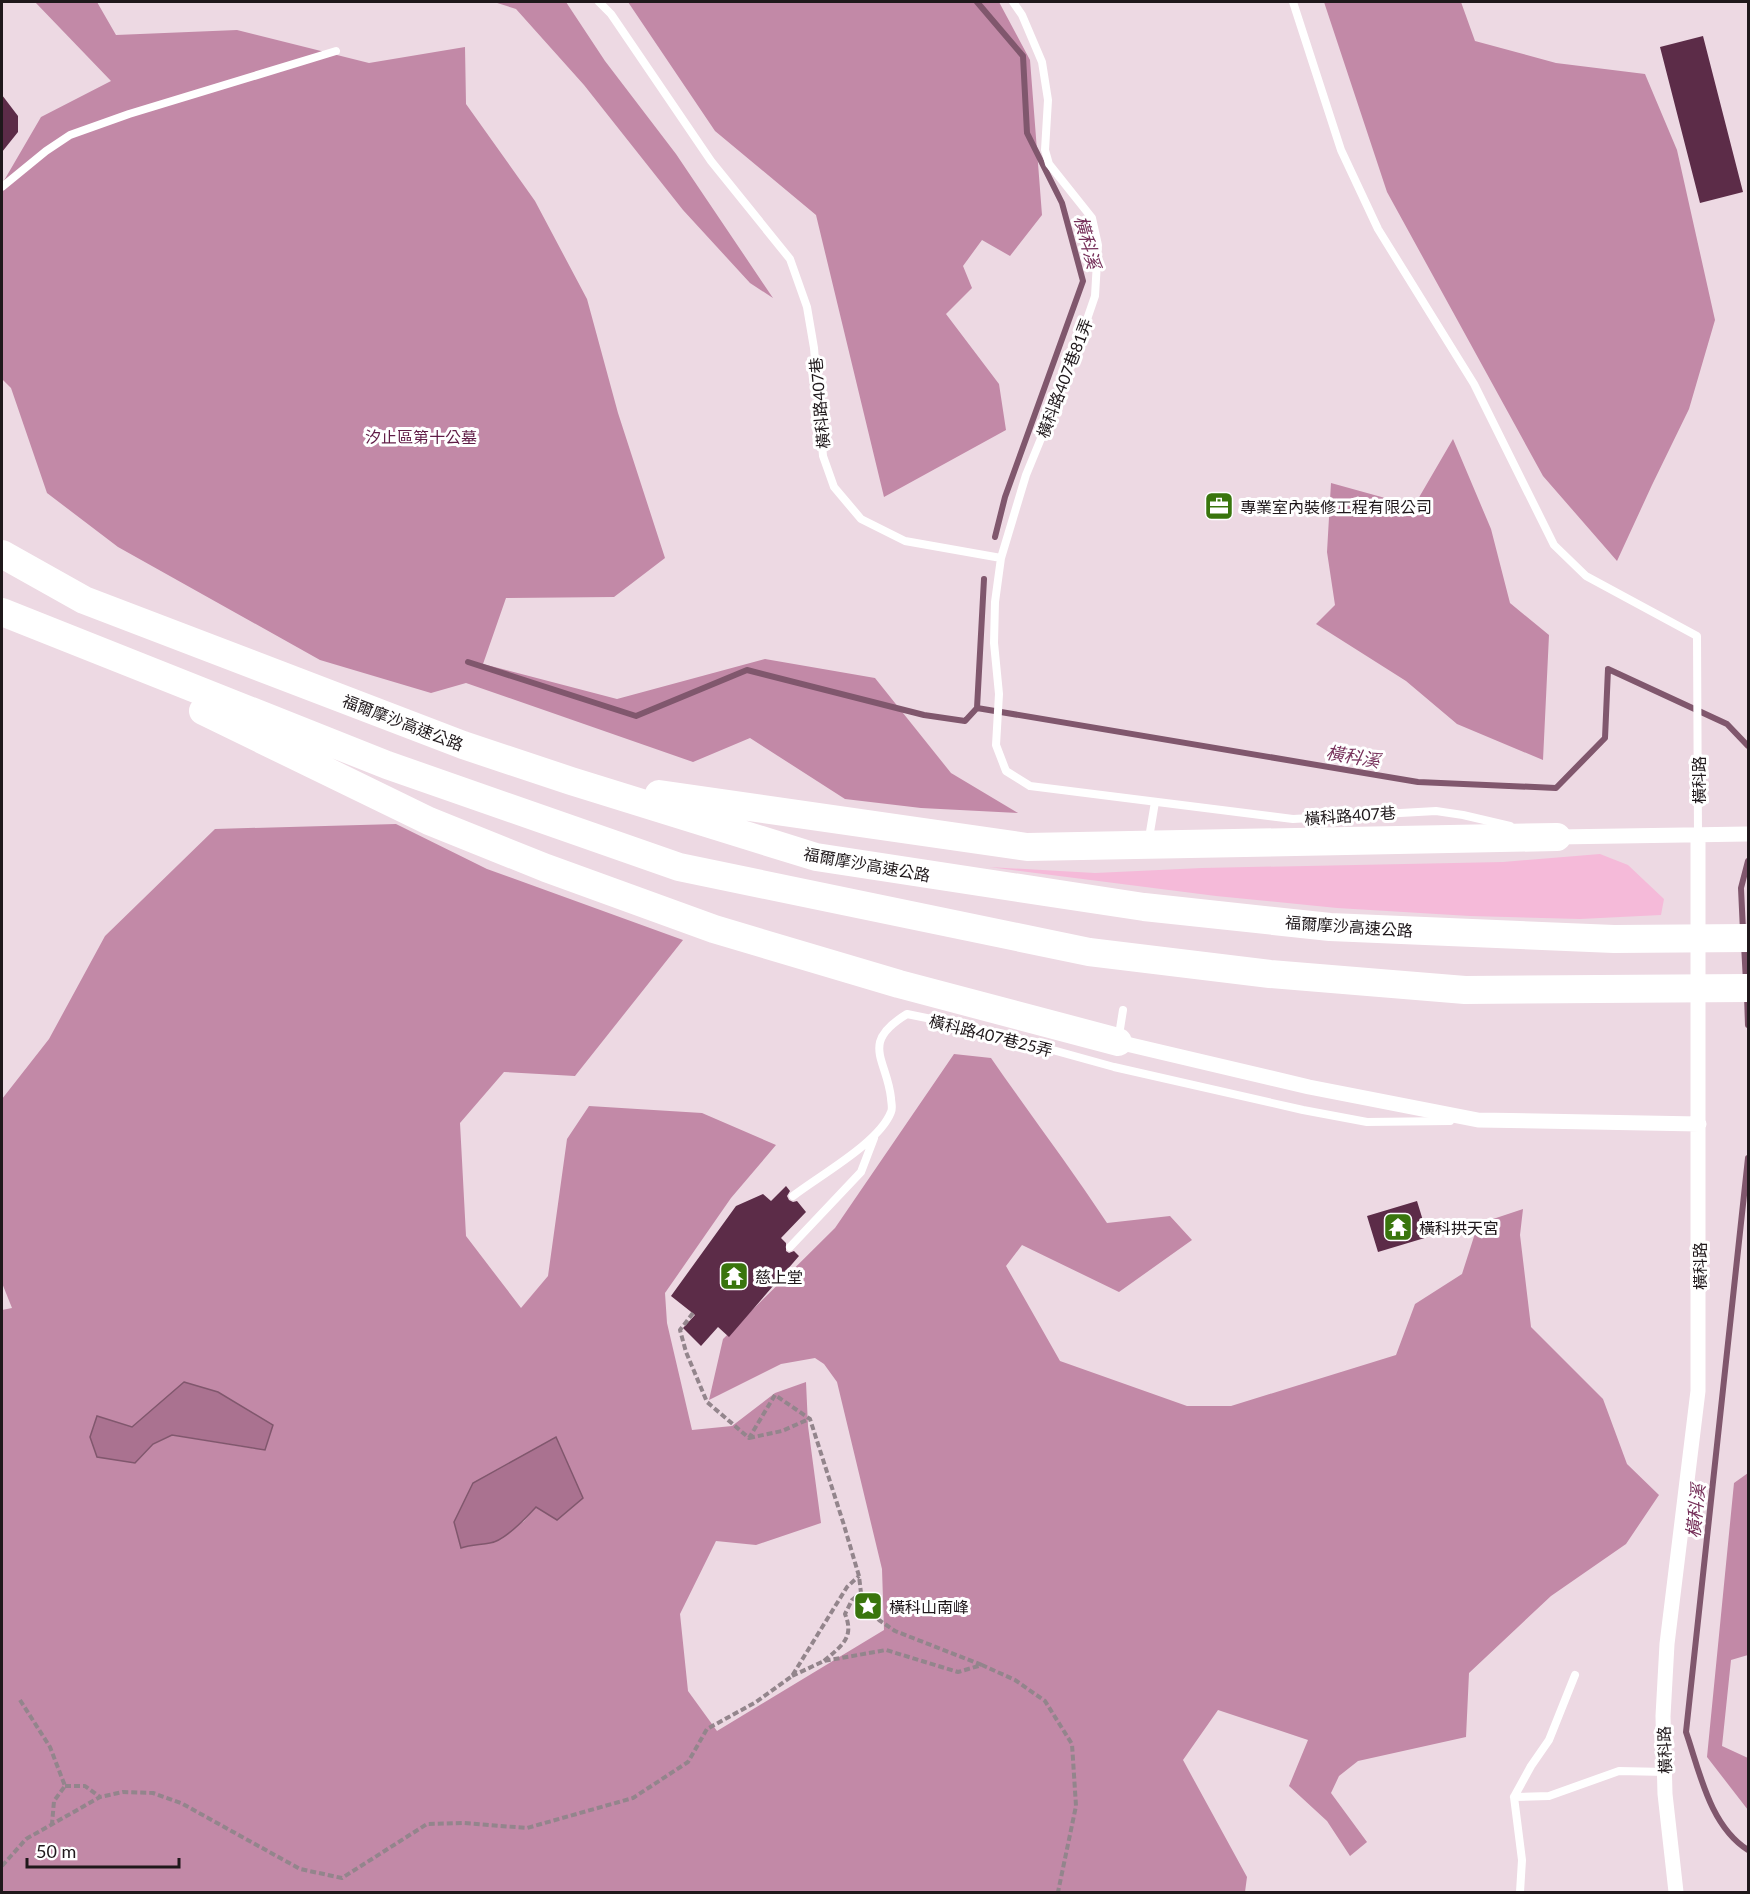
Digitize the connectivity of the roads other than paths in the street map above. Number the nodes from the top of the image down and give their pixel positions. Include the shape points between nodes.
1 (599, 2) edge
2 (1013, 2) edge
3 (1293, 2) edge
4 (336, 51) dead end
5 (2, 187) edge
6 (2, 554) edge
7 (1001, 558) junction
8 (2, 612) edge
9 (1006, 771) joint
10 (571, 781) junction
11 (1155, 802) junction
12 (1515, 827) dead end
13 (1749, 827) edge
14 (1526, 829) dead end
15 (1725, 831) junction
16 (1150, 832) dead end
17 (1698, 834) junction
18 (1749, 834) edge
19 (1557, 837) junction
20 (1749, 938) edge
21 (1749, 988) edge
22 (1123, 1010) dead end
23 (1116, 1054) junction
24 (1478, 1120) junction
25 (1699, 1124) junction
26 (874, 1136) junction
27 (793, 1196) dead end
28 (790, 1247) dead end
29 (1575, 1676) dead end
30 (1665, 1772) junction
31 (1514, 1797) junction
32 (1520, 1893) edge
33 (1676, 1893) edge

1 - 7 lane, 橫科路407巷 via 711,161 790,259 807,307 823,456 834,486 861,519 905,541
2 - 7 lane, 橫科路407巷81弄 via 1042,62 1048,100 1047,157 1092,218 1098,264 1095,296 1026,475
3 - 17 lane, 橫科路 via 1341,150 1378,229 1474,384 1554,545 1586,576 1697,636
4 - 5 lane via 70,135
6 - 10 highway, 福爾摩沙高速公路 via 84,600 463,745
7 - 9 lane, 橫科路407巷81弄 via 995,602 996,745
8 - 21 highway via 387,765 679,867 1089,952 1270,974 1465,990
8 - 23 highway via 429,821 546,868 725,932
9 - 11 lane, 橫科路407巷 via 1030,786
10 - 19 highway via 1028,847
10 - 20 highway, 福爾摩沙高速公路 via 816,857 1144,907 1330,927 1614,939
11 - 12 lane, 橫科路407巷 via 1310,819 1436,812
11 - 16 lane
13 - 15 street
14 - 19 lane
15 - 17 street
15 - 18 street
17 - 19 street
17 - 25 street, 橫科路
22 - 23 lane
23 - 24 street
23 - 24 lane via 1303,1110 1367,1122
23 - 26 lane, 橫科路407巷25弄 via 907,1014 894,1022 881,1040 878,1054 892,1111
24 - 25 street
25 - 30 street, 橫科路 via 1698,1391 1667,1644
26 - 27 lane, 橫科路407巷25弄
26 - 28 lane via 861,1172
29 - 31 lane via 1549,1740
30 - 31 lane via 1619,1771 1549,1796
30 - 33 street, 橫科路
31 - 32 lane via 1522,1860

